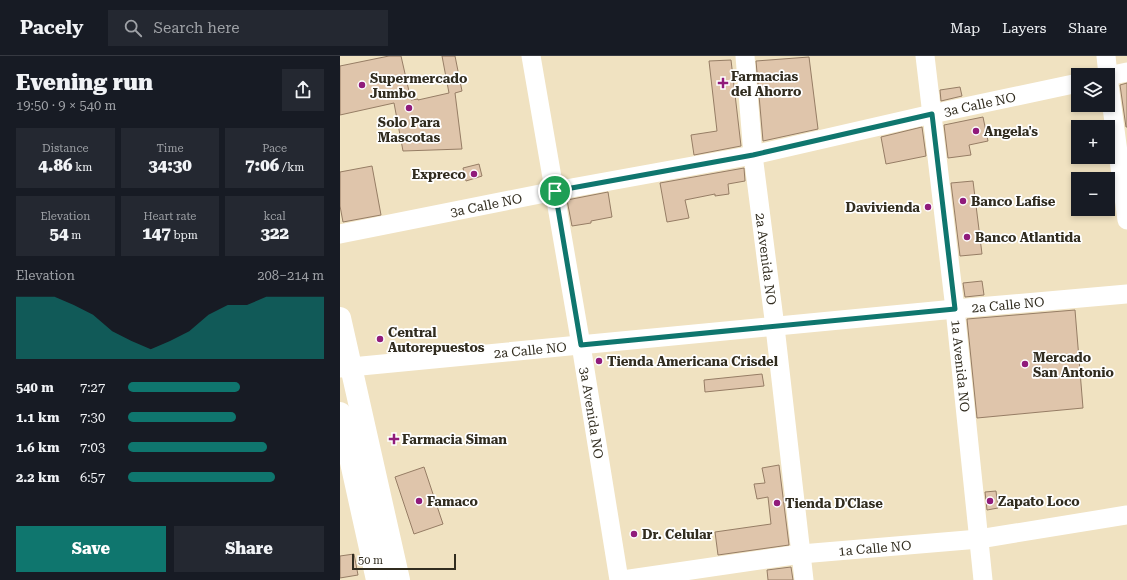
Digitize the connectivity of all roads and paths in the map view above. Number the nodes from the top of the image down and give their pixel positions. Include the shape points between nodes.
1 (531, 56) edge
2 (745, 56) edge
3 (925, 56) edge
4 (1106, 56) edge
5 (1107, 68) edge
6 (1127, 72) edge
7 (1115, 75) edge
8 (1071, 84) edge
9 (1113, 112) edge
10 (932, 114) junction
11 (753, 155) junction
12 (555, 191) junction
13 (1127, 220) edge
14 (340, 234) edge
15 (1127, 294) edge
16 (955, 309) junction
17 (340, 318) edge
18 (775, 327) junction
19 (581, 345) junction
20 (346, 368) edge
21 (340, 414) edge
22 (1127, 515) edge
23 (979, 539) junction
24 (801, 554) junction
25 (377, 580) edge
26 (399, 580) edge
27 (619, 580) edge
28 (623, 580) edge
29 (804, 580) edge
30 (984, 580) edge

1 - 12 street, 3a Avenida NO
2 - 11 street, 2a Avenida NO
3 - 10 street, 1a Avenida NO
4 - 5 street
6 - 7 street
8 - 10 street, 3a Calle NO
9 - 13 street
10 - 11 street, 3a Calle NO
10 - 16 street, 1a Avenida NO
11 - 12 street, 3a Calle NO
11 - 18 street, 2a Avenida NO
12 - 14 street, 3a Calle NO
12 - 19 street, 3a Avenida NO
15 - 16 street, 2a Calle NO
16 - 18 street, 2a Calle NO
16 - 23 street, 1a Avenida NO
17 - 20 main road
18 - 19 street, 2a Calle NO
18 - 24 street, 2a Avenida NO
19 - 20 street, 2a Calle NO
19 - 27 street, 3a Avenida NO
20 - 26 main road
21 - 25 main road
22 - 23 street, 1a Calle NO
23 - 24 street, 1a Calle NO
23 - 30 street, 1a Avenida NO
24 - 28 street, 1a Calle NO
24 - 29 street, 2a Avenida NO

